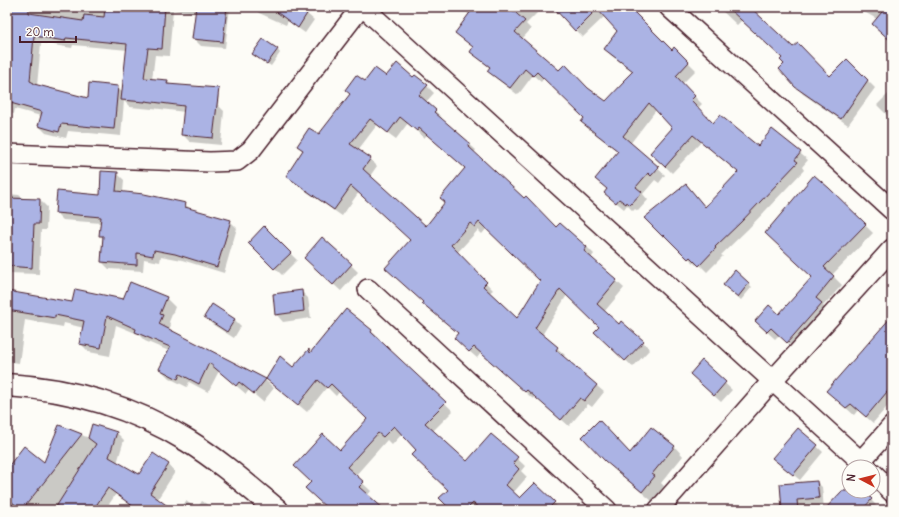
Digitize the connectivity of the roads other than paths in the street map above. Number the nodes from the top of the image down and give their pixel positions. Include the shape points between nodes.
1 (362, 7) edge
2 (669, 7) edge
3 (7, 154) edge
4 (892, 210) edge
5 (892, 249) edge
6 (368, 289) dead end
7 (772, 381) junction
8 (7, 385) edge
9 (892, 426) edge
10 (858, 459) edge
11 (872, 459) edge
12 (881, 481) edge
13 (892, 492) edge
14 (277, 510) edge
15 (607, 510) edge
16 (658, 510) edge

1 - 3 street via 251,150 237,161
1 - 7 street
2 - 4 street
5 - 7 street
6 - 15 street
7 - 10 street
7 - 16 street
8 - 14 street via 84,396 141,416 210,456
9 - 11 street
12 - 13 street

